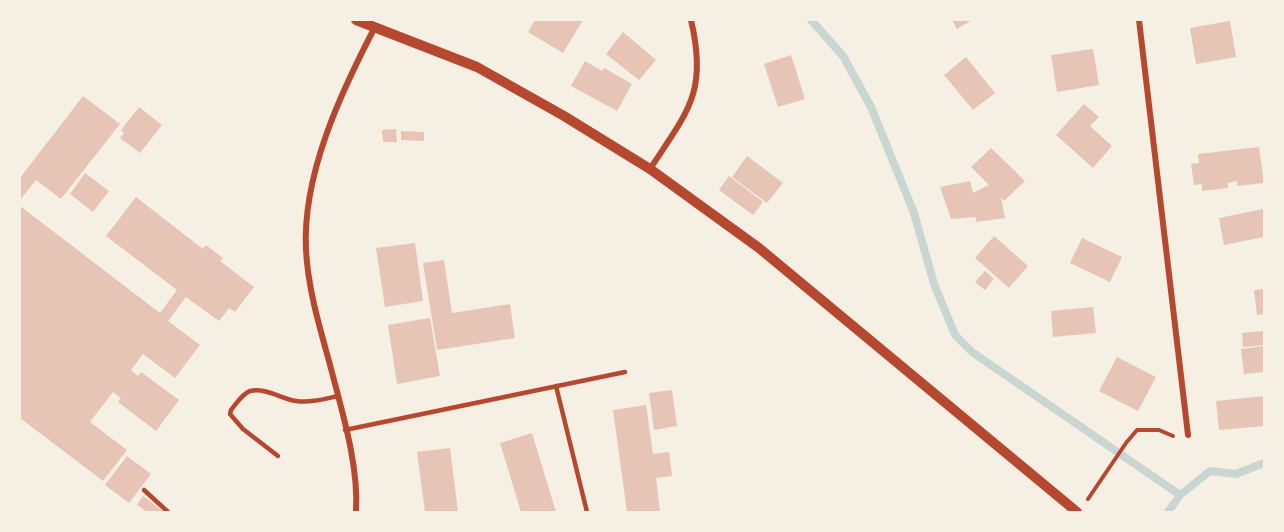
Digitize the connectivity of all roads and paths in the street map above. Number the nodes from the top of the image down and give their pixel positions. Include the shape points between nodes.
1 (356, 20) edge
2 (691, 20) edge
3 (1139, 20) edge
4 (375, 27) junction
5 (650, 170) junction
6 (625, 372) dead end
7 (556, 386) junction
8 (338, 396) junction
9 (345, 430) junction
10 (1188, 435) joint
11 (278, 456) dead end
12 (144, 490) dead end
13 (1085, 504) dead end
14 (168, 513) edge
15 (356, 513) edge
16 (586, 513) edge
17 (1077, 513) edge

1 - 4 street
2 - 5 street via 698,65 695,91 685,115
3 - 10 street
4 - 5 street via 477,67
4 - 8 street via 346,82 308,203 306,249 312,296
5 - 17 street via 759,248
6 - 7 lane
7 - 9 lane
7 - 16 lane
8 - 9 street
8 - 11 lane via 307,402 247,392 230,414
9 - 15 street via 357,496
10 - 13 path via 1176,437 1159,430 1137,430
12 - 14 lane

